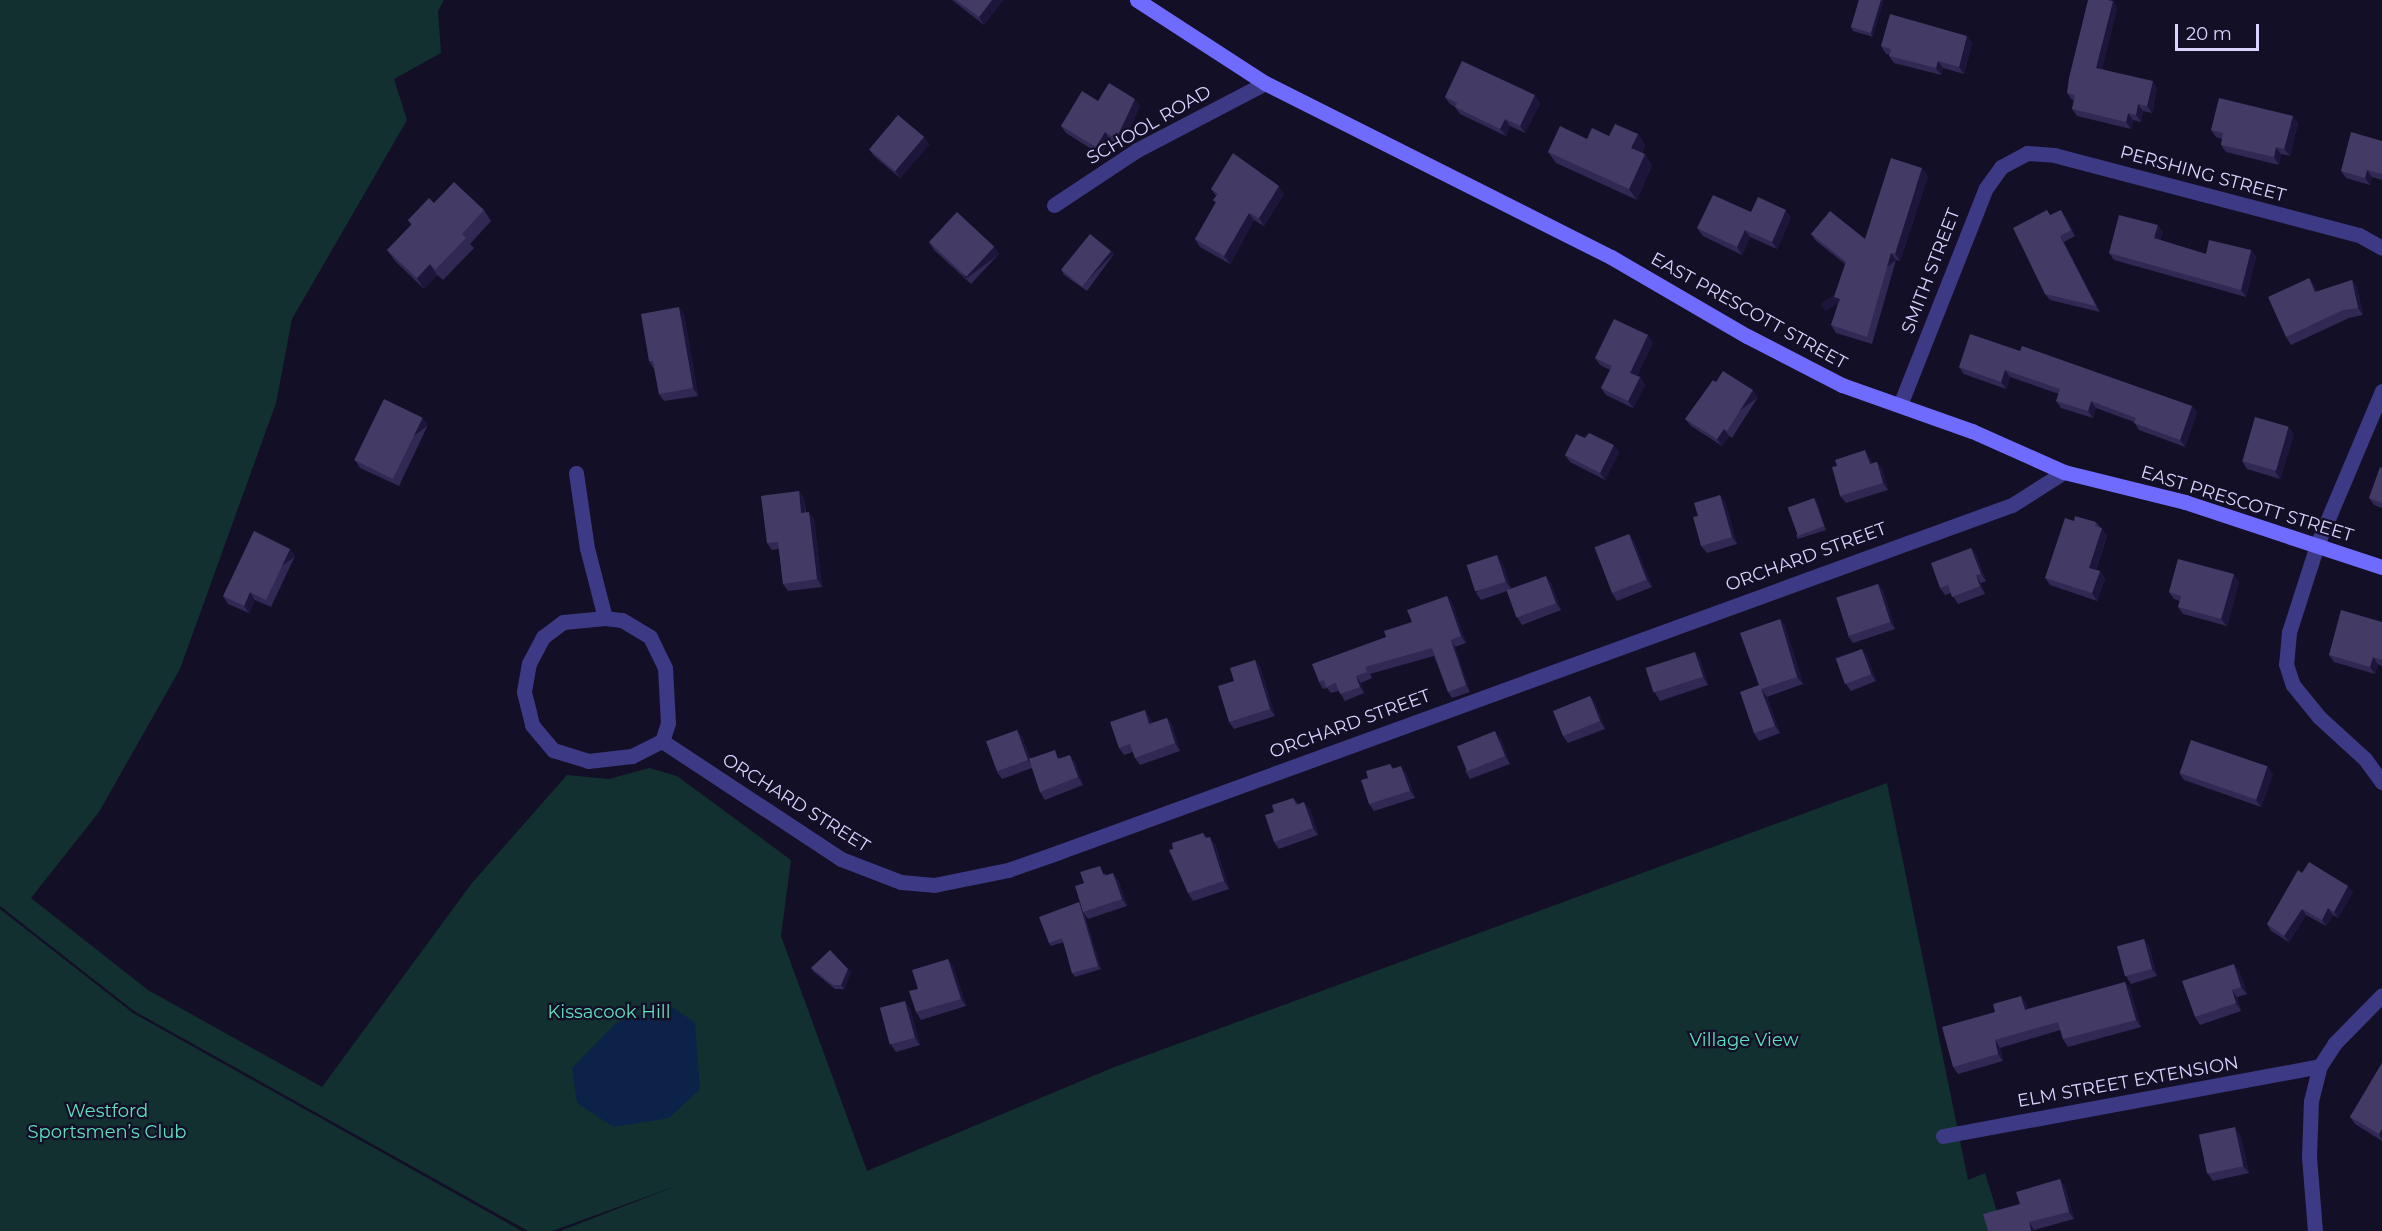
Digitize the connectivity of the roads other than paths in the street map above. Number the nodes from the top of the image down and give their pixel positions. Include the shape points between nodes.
1 (1137, 0) edge
2 (1265, 83) junction
3 (2013, 160) joint
4 (1054, 205) dead end
5 (2382, 248) edge
6 (2382, 391) edge
7 (1900, 405) junction
8 (2064, 472) junction
9 (576, 473) dead end
10 (2317, 545) junction
11 (2382, 567) edge
12 (605, 618) junction
13 (663, 741) junction
14 (2382, 782) edge
15 (2382, 995) edge
16 (2320, 1066) junction
17 (1943, 1136) dead end
18 (2315, 1231) edge

1 - 2 main road, EAST PRESCOTT STREET
2 - 4 street, SCHOOL ROAD via 1137,150
2 - 7 main road, EAST PRESCOTT STREET via 1611,257 1821,374
3 - 5 street, PERSHING STREET via 2027,153 2054,155 2360,235
3 - 7 street, SMITH STREET via 2001,167 1974,214
6 - 10 street
7 - 8 main road, EAST PRESCOTT STREET via 1972,431
8 - 10 main road, EAST PRESCOTT STREET via 2185,502
8 - 13 street, ORCHARD STREET via 2012,505 1059,852 964,881 934,885 902,882 841,859
9 - 12 street via 587,548
10 - 11 main road, EAST PRESCOTT STREET
10 - 14 street via 2289,632 2286,664 2294,685 2319,717 2365,759
12 - 13 street via 622,620 650,637 664,668 668,723
12 - 13 street via 563,622 543,637 528,663 524,692 532,725 553,750 588,761 632,756
15 - 16 street via 2335,1043
16 - 17 street, ELM STREET EXTENSION
16 - 18 street via 2311,1101 2309,1157

